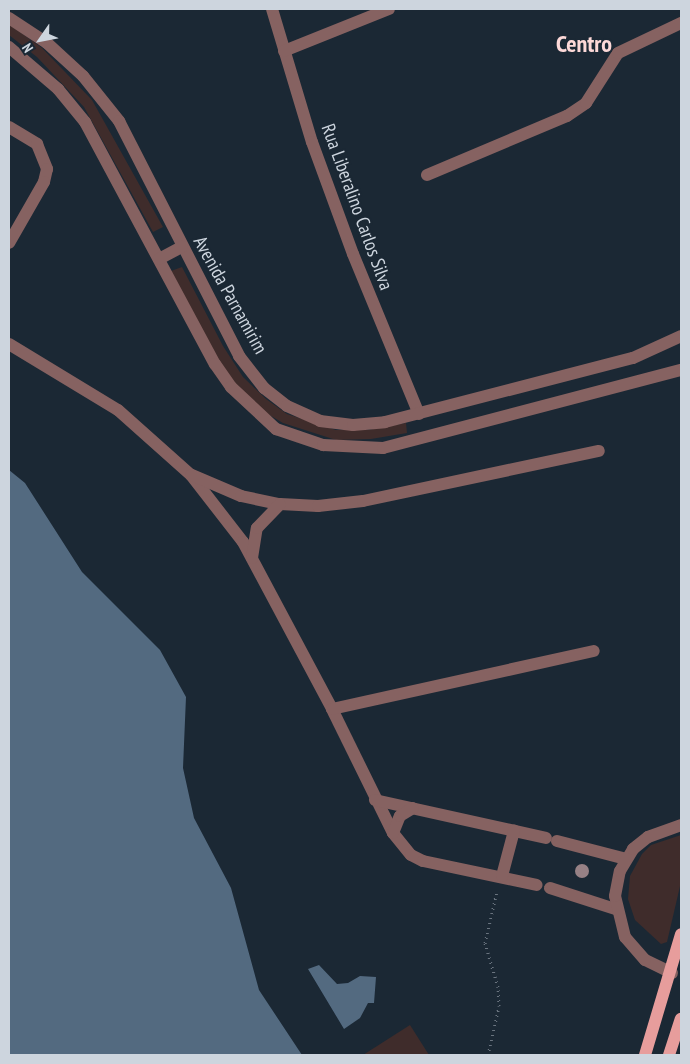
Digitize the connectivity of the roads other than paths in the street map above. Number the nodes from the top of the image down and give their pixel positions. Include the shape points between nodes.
1 (272, 9) edge
2 (389, 9) edge
3 (9, 18) edge
4 (681, 23) edge
5 (9, 47) edge
6 (284, 51) junction
7 (9, 127) edge
8 (427, 175) dead end
9 (9, 243) edge
10 (182, 247) junction
11 (159, 259) junction
12 (681, 336) edge
13 (9, 344) edge
14 (681, 370) edge
15 (539, 382) junction
16 (546, 404) junction
17 (419, 414) junction
18 (599, 451) dead end
19 (192, 475) junction
20 (280, 504) junction
21 (252, 558) junction
22 (594, 651) dead end
23 (332, 709) junction
24 (375, 800) junction
25 (413, 808) junction
26 (681, 825) edge
27 (514, 831) junction
28 (393, 833) junction
29 (626, 860) junction
30 (502, 876) junction
31 (537, 885) dead end
32 (550, 888) dead end
33 (615, 909) junction
34 (681, 934) edge
35 (672, 973) junction
36 (681, 1019) edge
37 (645, 1055) edge
38 (668, 1055) edge

1 - 6 street, Rua Liberalino Carlos Silva
2 - 6 street
3 - 10 street, Avenida Parnamirim via 47,44 83,76 118,121
4 - 8 street via 618,53 586,103 567,116
5 - 11 street via 58,89 85,122
6 - 17 street, Rua Liberalino Carlos Silva via 353,254
7 - 9 street via 38,144 47,169 44,182
10 - 11 street
10 - 17 street, Avenida Parnamirim via 239,356 264,388 287,406 320,421 353,425
11 - 16 street via 201,340 231,387 276,429 302,440 351,448 383,448
12 - 15 street, Avenida Parnamirim via 632,358
13 - 19 street via 118,410
14 - 16 street
15 - 16 street
15 - 17 street, Avenida Parnamirim
18 - 20 street via 355,502 318,506
19 - 20 street via 241,496
19 - 21 street
20 - 21 street via 257,528
21 - 23 street
22 - 23 street
23 - 24 street
24 - 25 street
24 - 28 street
25 - 27 street
25 - 28 street via 400,816
26 - 29 street via 648,837
27 - 29 street
27 - 30 street
28 - 30 street via 411,855 423,861
29 - 33 street via 616,884
30 - 31 street
32 - 33 street
33 - 35 street via 625,937 645,960
34 - 35 main road
35 - 37 main road
36 - 38 main road

